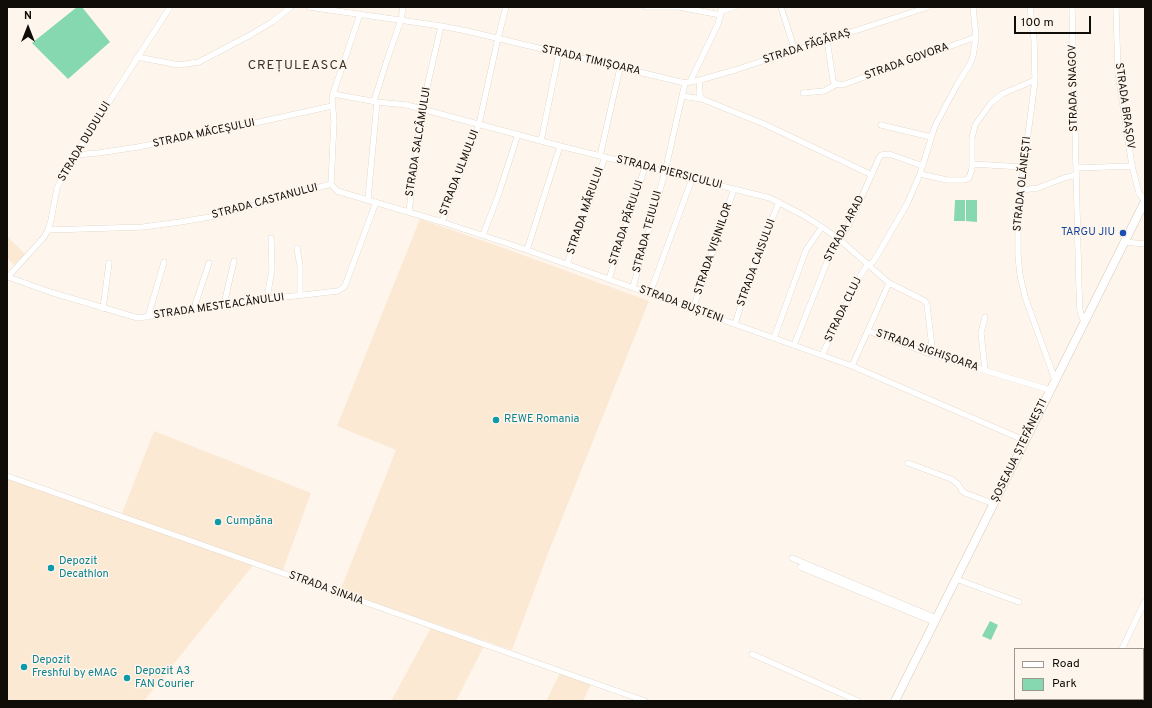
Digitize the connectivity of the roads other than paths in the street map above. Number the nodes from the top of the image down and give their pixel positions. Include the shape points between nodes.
1 (170, 7) edge
2 (291, 7) edge
3 (308, 7) edge
4 (403, 7) edge
5 (506, 7) edge
6 (646, 7) edge
7 (734, 7) edge
8 (781, 7) edge
9 (928, 7) edge
10 (973, 7) edge
11 (1030, 7) edge
12 (1072, 7) edge
13 (1116, 7) edge
14 (721, 11) edge
15 (360, 14) junction
16 (401, 20) junction
17 (441, 26) junction
18 (976, 37) junction
19 (498, 38) junction
20 (827, 40) junction
21 (795, 51) junction
22 (560, 53) junction
23 (137, 57) junction
24 (620, 68) junction
25 (700, 80) junction
26 (1035, 80) junction
27 (688, 83) junction
28 (837, 84) junction
29 (333, 94) junction
30 (803, 94) dead end
31 (682, 96) junction
32 (702, 99) junction
33 (376, 101) junction
34 (332, 106) junction
35 (422, 109) junction
36 (479, 124) junction
37 (881, 124) dead end
38 (518, 134) junction
39 (931, 138) junction
40 (540, 140) junction
41 (560, 146) junction
42 (75, 155) junction
43 (603, 156) junction
44 (972, 164) junction
45 (923, 166) junction
46 (1132, 166) junction
47 (645, 167) junction
48 (1024, 167) junction
49 (1076, 168) junction
50 (665, 172) junction
51 (920, 174) junction
52 (872, 175) junction
53 (1076, 175) junction
54 (692, 179) junction
55 (331, 184) junction
56 (734, 189) junction
57 (1021, 190) junction
58 (368, 199) junction
59 (1145, 201) edge
60 (376, 202) junction
61 (779, 202) junction
62 (408, 211) junction
63 (442, 222) junction
64 (822, 227) junction
65 (48, 230) junction
66 (483, 236) junction
67 (271, 238) dead end
68 (840, 240) junction
69 (1124, 242) junction
70 (1145, 244) edge
71 (297, 248) dead end
72 (527, 250) junction
73 (234, 261) dead end
74 (164, 262) dead end
75 (208, 263) dead end
76 (109, 264) dead end
77 (567, 264) junction
78 (867, 265) junction
79 (7, 278) edge
80 (609, 279) junction
81 (889, 284) junction
82 (633, 287) junction
83 (650, 293) junction
84 (300, 296) junction
85 (267, 298) junction
86 (224, 304) junction
87 (194, 308) junction
88 (104, 309) junction
89 (692, 309) junction
90 (148, 317) junction
91 (985, 317) dead end
92 (1084, 322) junction
93 (735, 324) junction
94 (868, 331) junction
95 (774, 338) junction
96 (794, 345) junction
97 (822, 355) junction
98 (932, 355) junction
99 (852, 366) junction
100 (985, 370) junction
101 (1055, 380) junction
102 (1050, 390) junction
103 (1026, 440) junction
104 (908, 463) dead end
105 (7, 476) edge
106 (994, 504) junction
107 (792, 558) dead end
108 (800, 567) dead end
109 (956, 579) junction
110 (1145, 601) edge
111 (1019, 602) dead end
112 (935, 620) junction
113 (1122, 648) edge
114 (752, 654) dead end
115 (645, 701) edge
116 (858, 701) edge
117 (895, 701) edge

1 - 23 street, STRADA DUDULUI
2 - 23 street via 252,34 199,62 179,65
3 - 15 street, STRADA TIMIȘOARA
4 - 16 street
5 - 19 street
6 - 14 street
7 - 14 street
8 - 21 street
9 - 20 street, STRADA FĂGĂRAȘ
10 - 18 street, STRADA CLUJ
11 - 26 street, STRADA OLĂNEȘTI
12 - 49 street, STRADA SNAGOV
13 - 46 street, STRADA BRAȘOV via 1117,64
14 - 27 street, STRADA TEIULUI via 714,32
15 - 16 street, STRADA TIMIȘOARA
15 - 29 street, STRADA CASTANULUI
16 - 17 street, STRADA TIMIȘOARA
16 - 33 street
17 - 19 street, STRADA TIMIȘOARA
17 - 35 street, STRADA SALCÂMULUI
18 - 28 street, STRADA GOVORA via 845,84
18 - 39 street, STRADA CLUJ via 974,56 947,102
19 - 22 street, STRADA TIMIȘOARA
19 - 36 street, STRADA ULMULUI
20 - 21 street, STRADA FĂGĂRAȘ
20 - 28 street via 833,80
21 - 25 street, STRADA FĂGĂRAȘ
22 - 24 street, STRADA TIMIȘOARA
22 - 40 street
23 - 42 street, STRADA DUDULUI
24 - 27 street, STRADA TIMIȘOARA
24 - 43 street, STRADA MĂRULUI
25 - 27 street, STRADA FĂGĂRAȘ
25 - 32 street via 699,93
26 - 44 street via 1008,90 991,103 973,131
26 - 48 street, STRADA OLĂNEȘTI
27 - 31 street, STRADA TEIULUI
28 - 30 street, STRADA GOVORA via 824,91
29 - 33 street, STRADA PIERSICULUI
29 - 34 street, STRADA CASTANULUI
31 - 32 street
31 - 50 street, STRADA TEIULUI
32 - 52 street via 764,124
33 - 35 street, STRADA PIERSICULUI
33 - 58 street
34 - 42 street, STRADA MĂCEȘULUI via 138,147
34 - 55 street, STRADA CASTANULUI via 334,121
35 - 36 street, STRADA PIERSICULUI
35 - 62 street, STRADA SALCÂMULUI
36 - 38 street, STRADA PIERSICULUI
36 - 63 street, STRADA ULMULUI
37 - 39 street
38 - 40 street, STRADA PIERSICULUI
38 - 66 street
39 - 45 street, STRADA CLUJ
40 - 41 street, STRADA PIERSICULUI
41 - 43 street, STRADA PIERSICULUI
41 - 72 street
42 - 65 street, STRADA DUDULUI via 57,188
43 - 47 street, STRADA PIERSICULUI
43 - 77 street, STRADA MĂRULUI
44 - 48 street
44 - 51 street via 971,174 967,179 957,181
45 - 51 street, STRADA CLUJ
45 - 52 street, STRADA ARAD via 885,154 879,158
46 - 49 street
46 - 59 street, STRADA BRAȘOV via 1139,193
47 - 50 street, STRADA PIERSICULUI
47 - 80 street, STRADA PĂRULUI
48 - 57 street, STRADA OLĂNEȘTI
49 - 53 street, STRADA SNAGOV
50 - 54 street, STRADA PIERSICULUI
50 - 82 street, STRADA TEIULUI
51 - 78 street, STRADA CLUJ via 914,191 893,229 873,262
52 - 68 street, STRADA ARAD
53 - 57 street via 1038,188
53 - 92 street, STRADA SNAGOV via 1080,307
54 - 56 street, STRADA PIERSICULUI
54 - 83 street
55 - 58 street, STRADA BUȘTENI via 337,191
55 - 65 street, STRADA CASTANULUI via 210,217 180,222 143,228
56 - 61 street, STRADA PIERSICULUI
56 - 89 street, STRADA VIȘINILOR
57 - 101 street, STRADA OLĂNEȘTI via 1018,241 1022,286
58 - 60 street, STRADA BUȘTENI
59 - 69 main road, ȘOSEAUA ȘTEFĂNEȘTI
60 - 62 street, STRADA BUȘTENI
60 - 84 street, STRADA MESTEACĂNULUI via 344,287 338,291
61 - 64 street, STRADA PIERSICULUI
61 - 93 street, STRADA CAISULUI via 753,267
62 - 63 street, STRADA BUȘTENI
63 - 66 street, STRADA BUȘTENI
64 - 68 street, STRADA PIERSICULUI
64 - 95 street via 806,250
65 - 79 street, STRADA DUDULUI via 39,244
66 - 72 street, STRADA BUȘTENI
67 - 85 street via 272,269
68 - 78 street, STRADA PIERSICULUI
68 - 96 street, STRADA ARAD via 827,262
69 - 70 street
69 - 92 main road, ȘOSEAUA ȘTEFĂNEȘTI
71 - 84 street
72 - 77 street, STRADA BUȘTENI
73 - 86 street
74 - 90 street
75 - 87 street
76 - 88 street
77 - 80 street, STRADA BUȘTENI
78 - 81 street, STRADA PIERSICULUI
78 - 97 street, STRADA CLUJ
79 - 88 street, STRADA MESTEACĂNULUI
80 - 82 street, STRADA BUȘTENI
81 - 94 street, STRADA SIGHIȘOARA
81 - 98 street, STRADA PIERSICULUI via 926,303
82 - 83 street, STRADA BUȘTENI
83 - 89 street, STRADA BUȘTENI
84 - 85 street, STRADA MESTEACĂNULUI
85 - 86 street, STRADA MESTEACĂNULUI
86 - 87 street, STRADA MESTEACĂNULUI
87 - 90 street, STRADA MESTEACĂNULUI
88 - 90 street, STRADA MESTEACĂNULUI via 134,317
89 - 93 street, STRADA BUȘTENI
91 - 100 street, STRADA SIGHIȘOARA via 981,333
92 - 101 main road, ȘOSEAUA ȘTEFĂNEȘTI
93 - 95 street, STRADA BUȘTENI
94 - 98 street, STRADA SIGHIȘOARA
94 - 99 street, STRADA SIGHIȘOARA
95 - 96 street, STRADA BUȘTENI
96 - 97 street, STRADA BUȘTENI
97 - 99 street, STRADA BUȘTENI
98 - 100 street, STRADA SIGHIȘOARA
99 - 103 street, STRADA BUȘTENI
100 - 102 street, STRADA SIGHIȘOARA
101 - 102 main road, ȘOSEAUA ȘTEFĂNEȘTI
102 - 103 main road, ȘOSEAUA ȘTEFĂNEȘTI
103 - 106 main road, ȘOSEAUA ȘTEFĂNEȘTI
104 - 106 street via 951,479 965,493
105 - 115 street, STRADA SINAIA
106 - 109 main road, ȘOSEAUA ȘTEFĂNEȘTI
107 - 112 street
108 - 112 street
109 - 111 street
109 - 112 main road, ȘOSEAUA ȘTEFĂNEȘTI
110 - 113 street
112 - 117 main road, ȘOSEAUA ȘTEFĂNEȘTI
114 - 116 street

